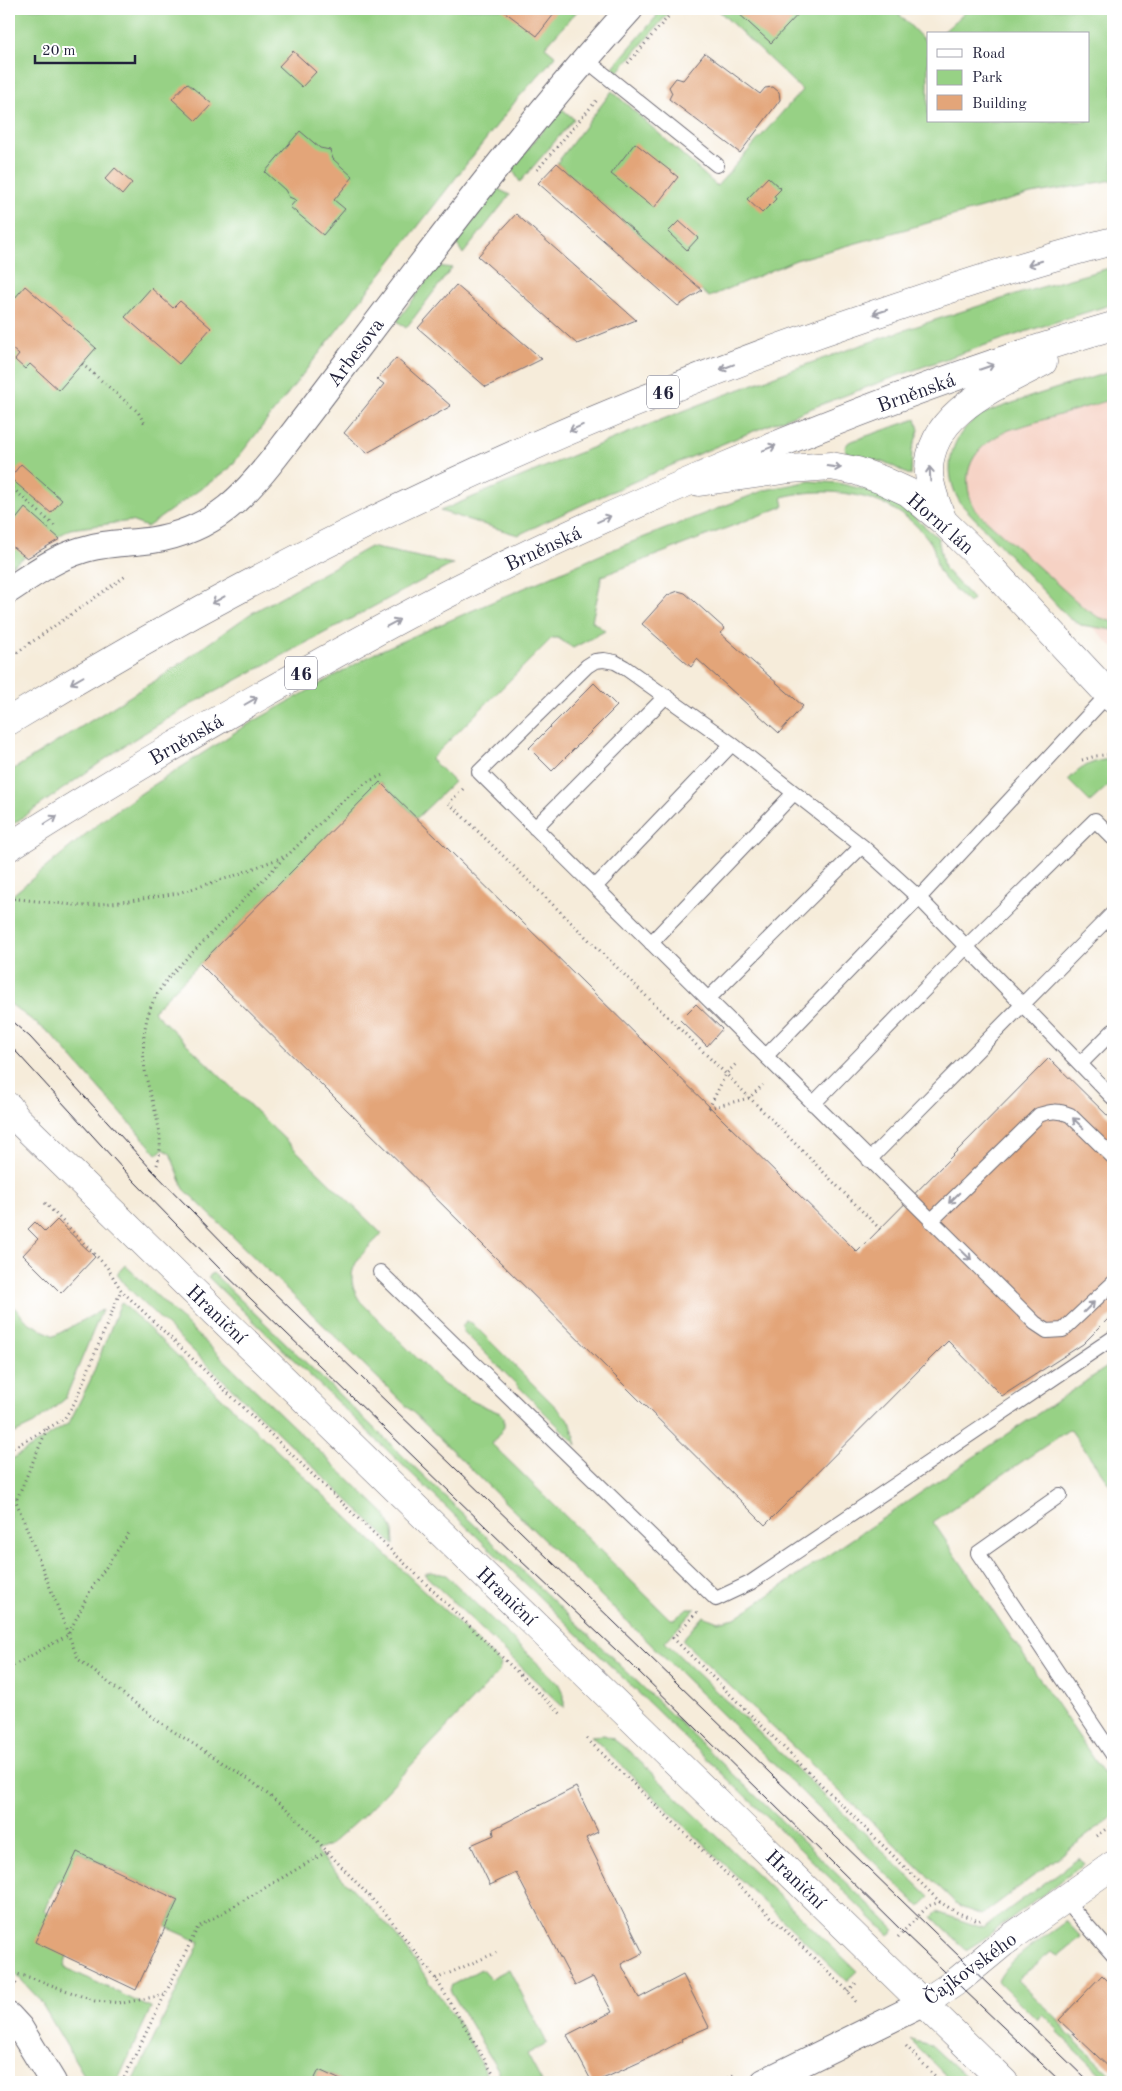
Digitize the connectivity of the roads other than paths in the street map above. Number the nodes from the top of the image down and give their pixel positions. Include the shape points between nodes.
1 (630, 9) edge
2 (585, 58) junction
3 (717, 165) dead end
4 (1113, 241) edge
5 (1108, 328) edge
6 (682, 485) junction
7 (942, 521) junction
8 (9, 590) edge
9 (1112, 694) edge
10 (666, 696) junction
11 (9, 721) edge
12 (732, 744) junction
13 (794, 792) junction
14 (536, 828) junction
15 (1113, 838) edge
16 (862, 846) junction
17 (9, 847) edge
18 (595, 887) junction
19 (919, 898) junction
20 (1113, 913) edge
21 (651, 943) junction
22 (966, 947) junction
23 (708, 1000) junction
24 (1022, 1004) junction
25 (1113, 1031) edge
26 (766, 1056) junction
27 (1080, 1064) junction
28 (1113, 1098) edge
29 (813, 1104) junction
30 (10, 1112) edge
31 (1113, 1157) edge
32 (869, 1160) junction
33 (931, 1221) junction
34 (380, 1272) dead end
35 (1113, 1283) edge
36 (1113, 1338) edge
37 (1060, 1496) dead end
38 (1113, 1755) edge
39 (1113, 1865) edge
40 (1065, 1900) junction
41 (1113, 1956) edge
42 (924, 2004) junction
43 (13, 2026) edge
44 (53, 2082) edge
45 (764, 2082) edge
46 (1004, 2082) edge

1 - 2 street, Arbesova
2 - 3 lane
2 - 8 street, Arbesova via 493,170 262,474 236,502 212,519 186,531 155,540 107,544 73,553
4 -> 11 main road, 46 via 822,331 588,423 421,498 261,576
6 -> 5 main road, Brněnská / 46 via 854,414
7 -> 5 main road via 929,474 934,446 946,424 977,397
6 -> 7 main road, Horní lán via 831,466 857,471 900,488
17 -> 6 main road, Brněnská / 46 via 133,769 327,658 472,581
7 - 9 main road, Horní lán
9 - 19 lane
10 - 12 lane
10 - 14 lane
10 - 14 lane via 615,662 595,661 586,666 479,772
12 - 13 lane
12 - 18 lane
13 - 16 lane
13 - 21 lane
14 - 18 lane
15 - 22 lane via 1095,820
16 - 19 lane
16 - 23 lane
18 - 21 lane
19 - 22 lane
19 - 26 lane
20 - 24 lane
21 - 23 lane
22 - 24 lane
22 - 29 lane
23 - 26 lane
24 - 27 lane
24 - 32 lane
25 - 27 lane
26 - 29 lane
27 - 28 lane
29 - 32 lane
30 - 42 main road, Hraniční
31 -> 33 lane via 1070,1115 1062,1111 1039,1115
32 - 33 lane
33 -> 35 lane via 1047,1331 1063,1330
34 - 36 lane via 716,1598 750,1583
37 - 38 lane via 978,1553
39 - 40 main road, Čajkovského
40 - 41 lane
40 - 42 main road, Čajkovského
42 - 45 street, Čajkovského
42 - 46 main road, Hraniční
43 - 44 street

